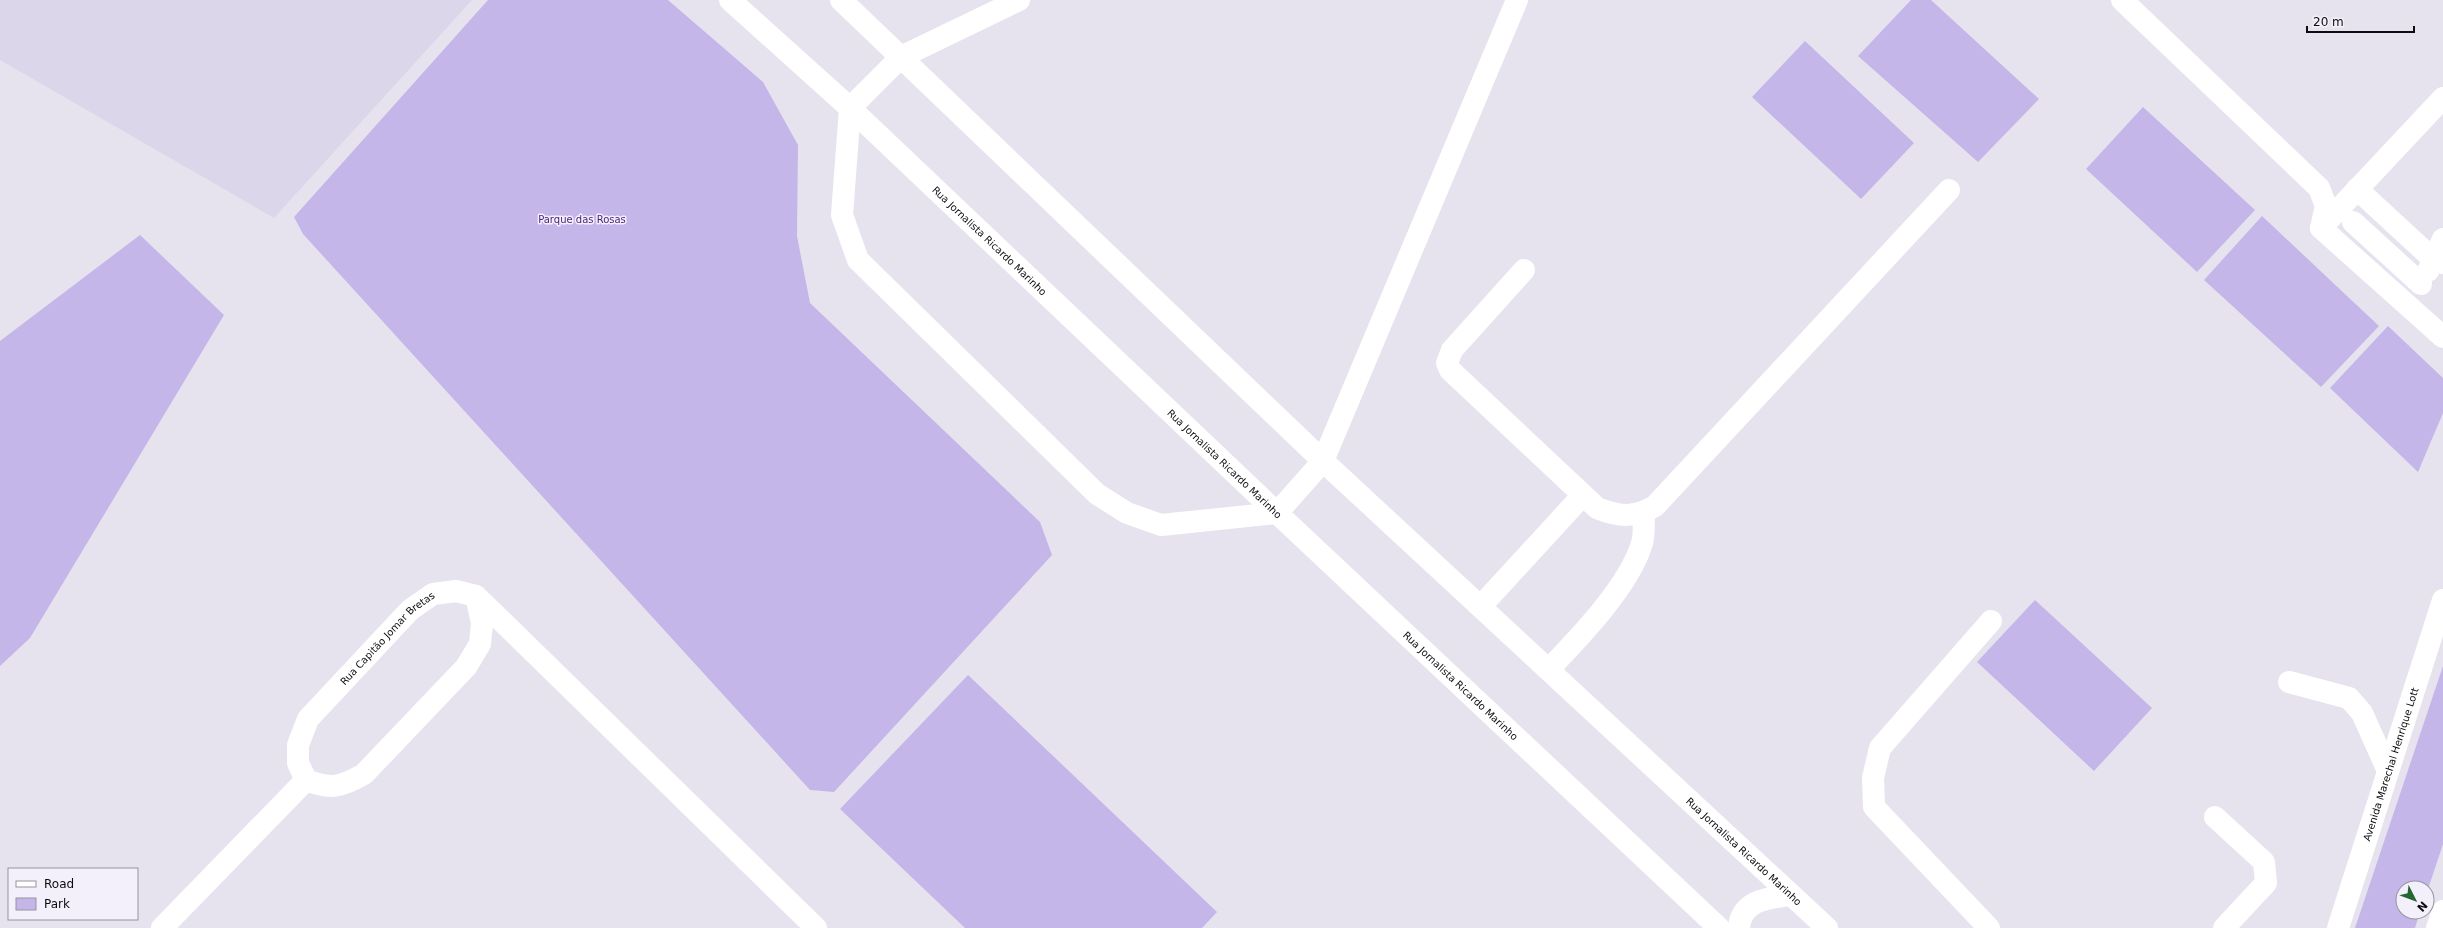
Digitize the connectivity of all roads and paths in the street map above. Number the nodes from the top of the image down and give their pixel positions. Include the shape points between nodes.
1 (730, 0) edge
2 (841, 0) edge
3 (1019, 0) edge
4 (1517, 0) edge
5 (2122, 0) edge
6 (901, 57) junction
7 (2443, 98) edge
8 (850, 108) junction
9 (2357, 189) junction
10 (1949, 190) dead end
11 (2353, 222) dead end
12 (2321, 228) junction
13 (2443, 239) edge
14 (2438, 261) edge
15 (1524, 270) dead end
16 (2421, 284) junction
17 (2409, 308) junction
18 (2443, 337) edge
19 (1323, 461) junction
20 (1583, 495) junction
21 (1644, 512) junction
22 (1277, 513) junction
23 (476, 596) junction
24 (2443, 600) edge
25 (1481, 606) junction
26 (1991, 621) dead end
27 (1549, 669) junction
28 (2289, 682) dead end
29 (2388, 771) junction
30 (306, 780) junction
31 (2215, 816) dead end
32 (1790, 895) junction
33 (2443, 911) edge
34 (2340, 926) edge
35 (162, 928) edge
36 (816, 928) edge
37 (1719, 928) edge
38 (1739, 928) edge
39 (1826, 928) edge
40 (1989, 928) edge
41 (2224, 928) edge
42 (2437, 928) edge

1 - 8 street, Rua Jornalista Ricardo Marinho
2 - 6 street, Rua Jornalista Ricardo Marinho
3 - 6 street
4 - 19 street
5 - 12 street via 2319,188 2326,206
6 - 8 street
6 - 19 street, Rua Jornalista Ricardo Marinho
7 - 9 street
8 - 22 street, Rua Jornalista Ricardo Marinho
8 - 22 street via 842,215 858,260 1097,494 1128,513 1161,525
9 - 12 street
9 - 14 street
10 - 21 street via 1656,506
11 - 16 street
12 - 17 street
13 - 14 street
14 - 16 street
15 - 20 street via 1452,350 1448,363 1453,375
16 - 17 street
17 - 18 street
19 - 22 street
19 - 25 street, Rua Jornalista Ricardo Marinho
20 - 21 street via 1597,508 1614,515 1627,516
20 - 25 street
21 - 27 street via 1642,543 1627,575 1585,631
22 - 37 street, Rua Jornalista Ricardo Marinho
23 - 30 street, Rua Capitão Jomar Bretas via 456,591 433,594 410,610 308,719 298,744 298,763
23 - 30 street via 482,623 480,644 466,668 364,774 344,786 322,787
23 - 36 street
24 - 29 street, Avenida Marechal Henrique Lott
25 - 27 street, Rua Jornalista Ricardo Marinho
26 - 40 street via 1880,748 1873,778 1874,807
27 - 32 street, Rua Jornalista Ricardo Marinho
28 - 29 street via 2349,698 2362,713
29 - 34 street, Avenida Marechal Henrique Lott
30 - 35 street
31 - 41 street via 2264,862 2266,883
32 - 38 street via 1765,898 1750,904 1740,921
32 - 39 street, Rua Jornalista Ricardo Marinho
33 - 42 street

